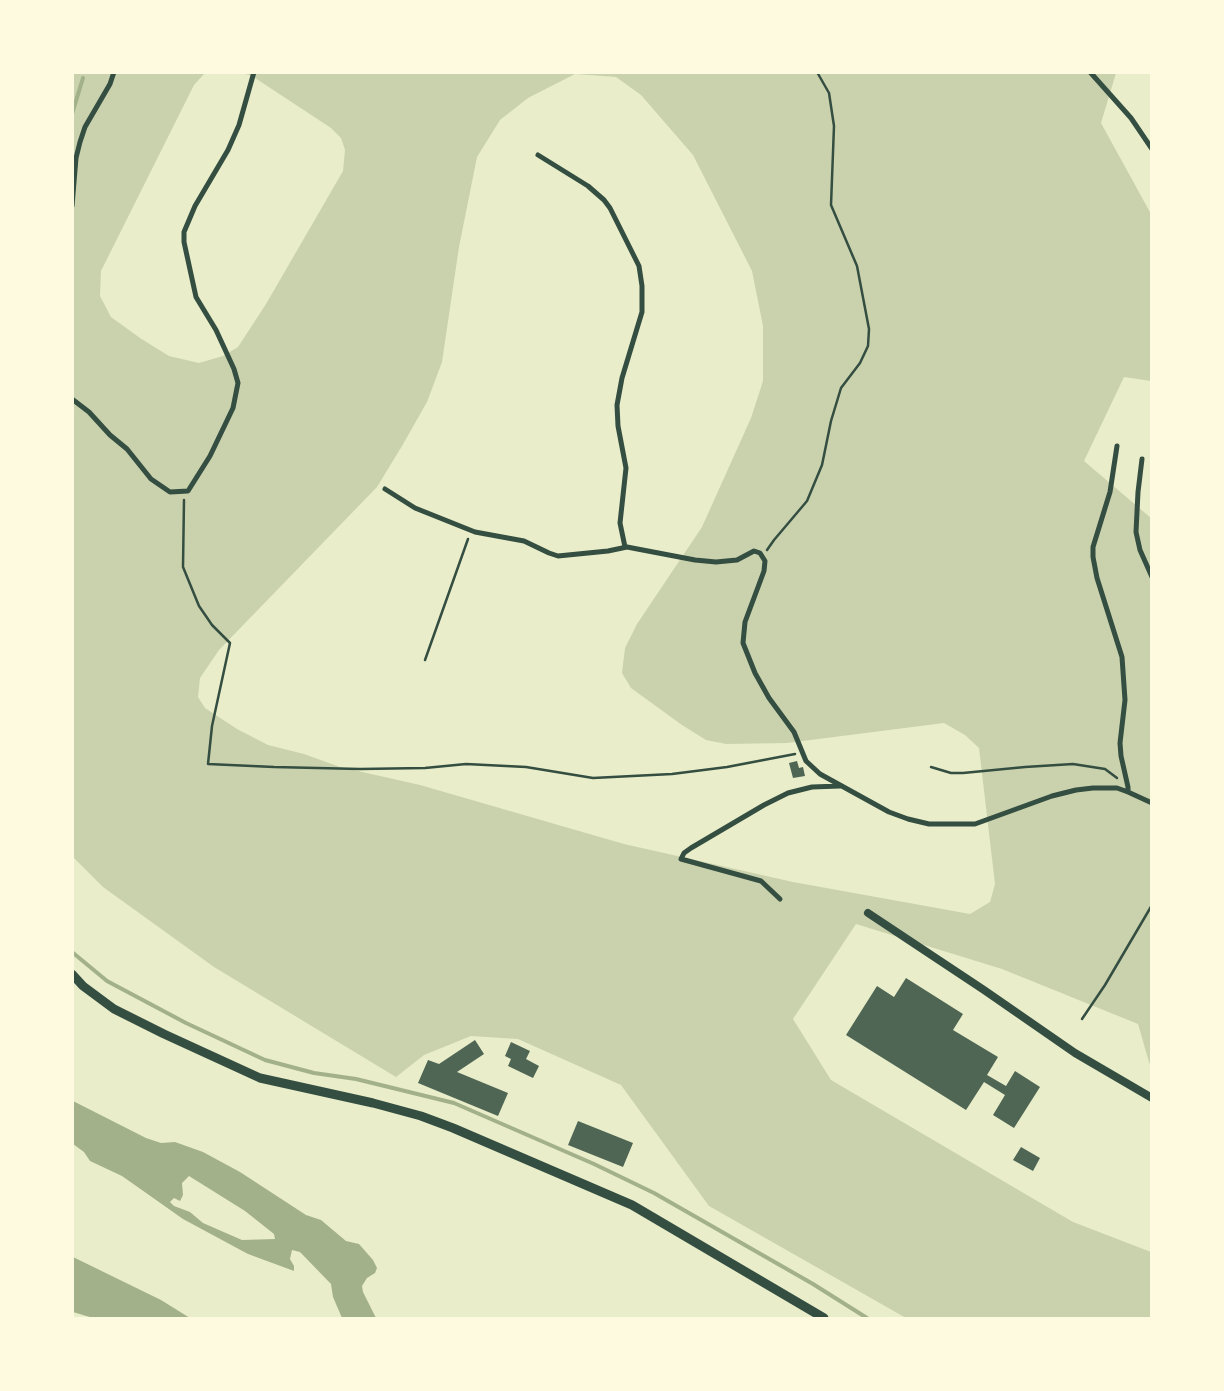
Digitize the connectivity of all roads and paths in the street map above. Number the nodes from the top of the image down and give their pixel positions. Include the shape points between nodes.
1 (114, 72) edge
2 (254, 72) edge
3 (817, 72) edge
4 (1090, 72) edge
5 (1152, 149) edge
6 (538, 155) dead end
7 (72, 206) edge
8 (72, 399) edge
9 (1117, 446) dead end
10 (1142, 459) dead end
11 (385, 489) dead end
12 (184, 491) junction
13 (471, 530) junction
14 (625, 547) junction
15 (763, 556) junction
16 (1152, 577) edge
17 (425, 660) dead end
18 (800, 753) dead end
19 (931, 767) dead end
20 (841, 786) junction
21 (1128, 789) junction
22 (1152, 803) edge
23 (780, 899) dead end
24 (1152, 905) edge
25 (868, 914) dead end
26 (72, 974) edge
27 (1082, 1019) dead end
28 (1152, 1098) edge
29 (824, 1318) edge

1 - 7 street via 84,127 76,158
2 - 12 street via 239,125 184,232 196,297 216,330 238,383 232,408 210,456 188,490
3 - 15 path via 829,93 834,126 832,205 857,266 869,329 868,346 841,388 822,465 807,501
4 - 5 street via 1131,118
6 - 14 street via 588,186 604,200 639,266 642,312 617,405 626,468 620,523
8 - 12 street via 127,449 150,479 170,492
9 - 21 street via 1110,492 1093,547 1093,557 1122,657 1125,700 1120,743
10 - 16 street via 1136,532
11 - 13 street via 415,508
12 - 18 path via 183,567 199,606 230,643 212,726 208,764 360,769 466,764 526,767 593,778 672,774
13 - 14 street via 524,541 558,556
13 - 17 path
14 - 15 street via 716,562 737,560 754,551
15 - 20 street via 764,571 745,622 743,643 748,658 769,698 794,732 806,762
19 - 21 path via 963,773 1072,764 1105,769
20 - 21 street via 908,819 929,824 961,825 975,824 1076,790
20 - 23 street via 812,787 788,793 692,848 681,858 761,881
21 - 22 street
24 - 27 path
25 - 28 street via 1075,1053
26 - 29 main road via 114,1009 260,1078 421,1116 632,1206

